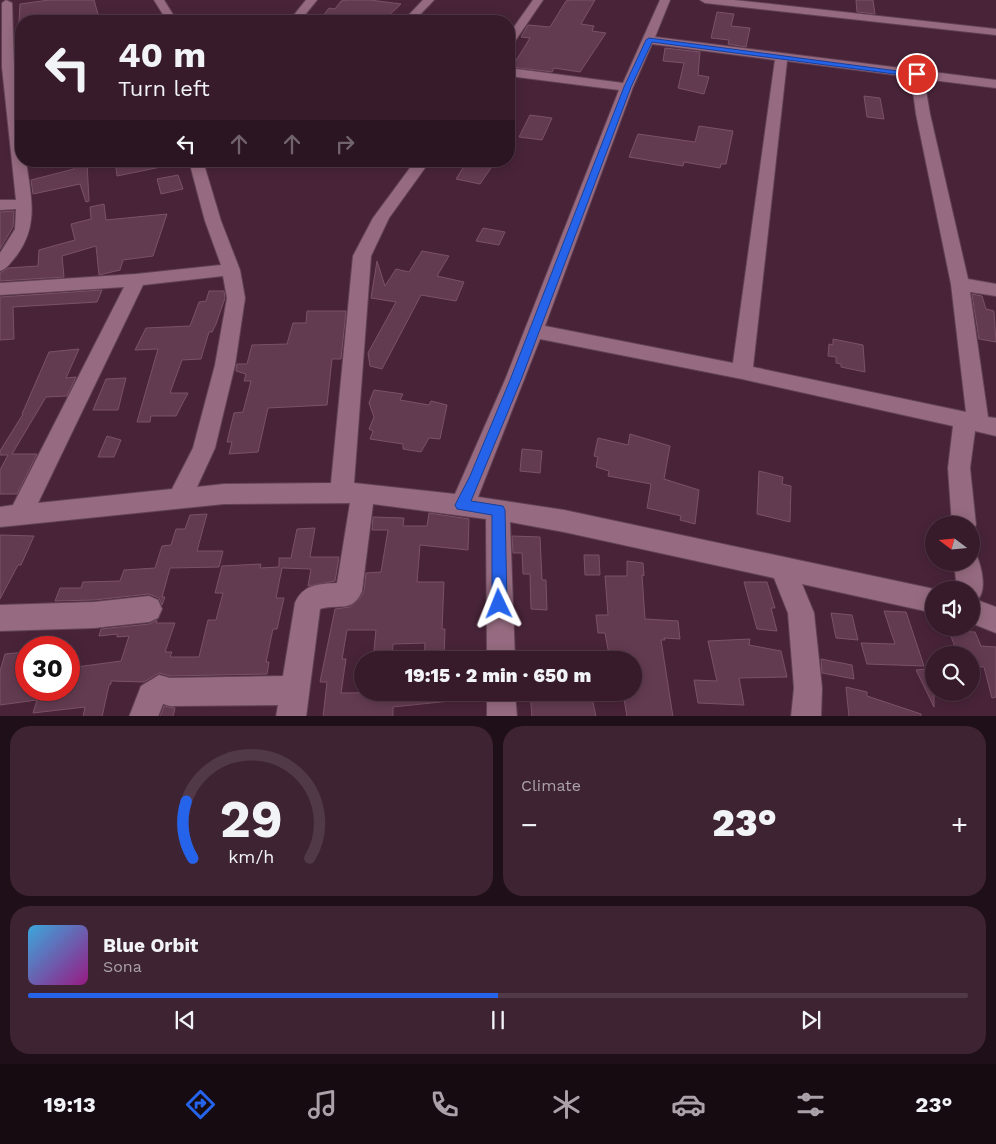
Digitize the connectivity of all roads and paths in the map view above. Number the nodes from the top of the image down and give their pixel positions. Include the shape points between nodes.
1 (159, 0) edge
2 (312, 0) edge
3 (429, 0) edge
4 (538, 0) edge
5 (665, 0) edge
6 (705, 0) edge
7 (4, 3) edge
8 (168, 15) edge
9 (299, 15) edge
10 (414, 15) edge
11 (515, 31) edge
12 (996, 32) edge
13 (649, 40) junction
14 (781, 57) junction
15 (515, 73) edge
16 (917, 74) junction
17 (996, 84) edge
18 (627, 87) junction
19 (15, 128) edge
20 (20, 167) edge
21 (198, 167) edge
22 (419, 167) edge
23 (24, 204) junction
24 (0, 205) edge
25 (0, 265) edge
26 (231, 270) junction
27 (136, 280) junction
28 (960, 284) junction
29 (0, 289) edge
30 (996, 290) edge
31 (534, 331) junction
32 (742, 372) junction
33 (980, 424) edge
34 (353, 493) junction
35 (180, 498) junction
36 (462, 505) junction
37 (498, 510) junction
38 (10, 516) edge
39 (963, 516) edge
40 (782, 567) junction
41 (925, 599) edge
42 (149, 609) dead end
43 (980, 613) edge
44 (0, 618) edge
45 (996, 620) edge
46 (501, 651) edge
47 (501, 701) edge
48 (293, 703) edge
49 (143, 716) edge
50 (502, 716) edge
51 (806, 716) edge

1 - 8 street
2 - 9 street
3 - 10 street
4 - 11 street
5 - 13 street
6 - 12 street
7 - 19 street
13 - 14 street
13 - 18 street
14 - 16 street
14 - 32 street
15 - 18 street
16 - 17 street
16 - 28 street
18 - 31 street
20 - 23 street
21 - 26 street
22 - 34 street via 382,217 362,256
23 - 24 street
23 - 25 street via 23,229
26 - 27 street
26 - 35 street via 236,298 225,365 204,448
27 - 29 street
27 - 38 street
28 - 30 street
28 - 33 street
31 - 32 street
31 - 36 street
32 - 33 street
33 - 39 street via 959,468
34 - 35 street via 224,494
34 - 36 street
34 - 48 street via 348,591 344,596 317,596 308,602
35 - 38 street
36 - 37 street
37 - 40 street
37 - 46 street
40 - 41 street
40 - 51 street via 801,613 808,688
42 - 44 street via 94,615
43 - 45 street
47 - 50 street
48 - 49 street via 159,690 151,696

